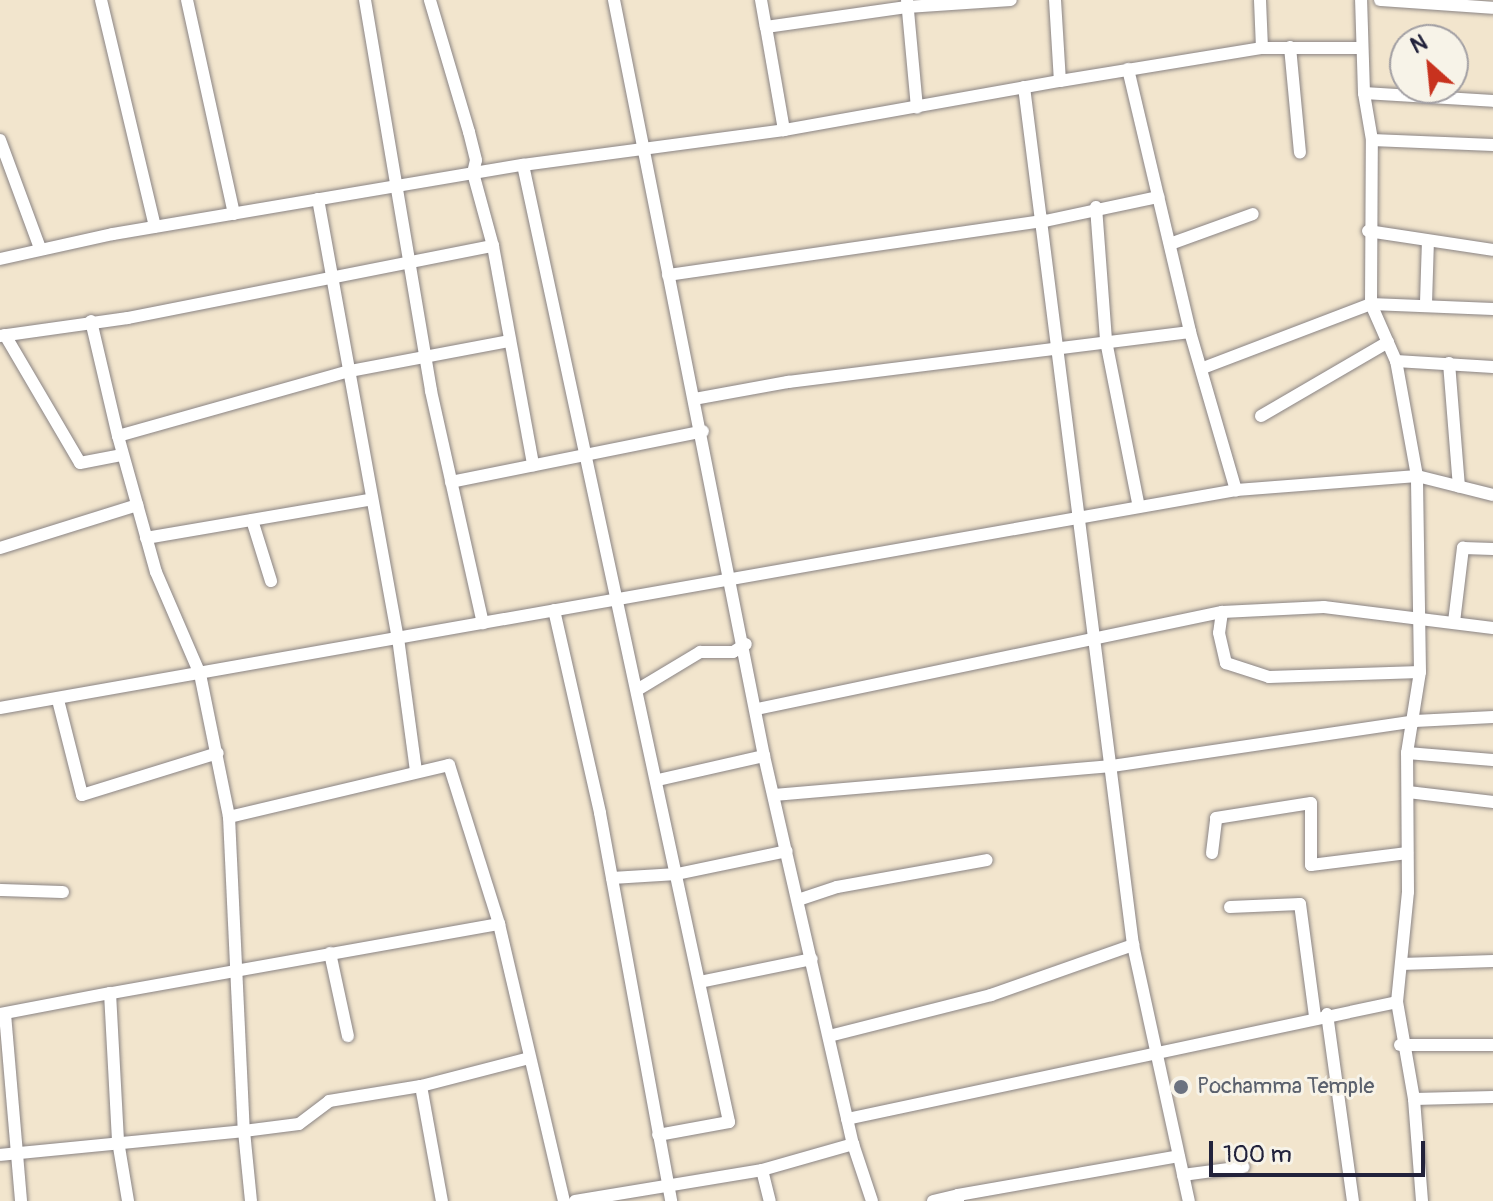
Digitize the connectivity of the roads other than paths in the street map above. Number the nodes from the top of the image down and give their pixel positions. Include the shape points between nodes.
1 (101, 0) edge
2 (187, 0) edge
3 (365, 0) edge
4 (430, 0) edge
5 (614, 0) edge
6 (761, 0) edge
7 (1011, 0) edge
8 (1055, 0) edge
9 (1260, 0) edge
10 (1361, 0) edge
11 (1380, 0) edge
12 (907, 3) edge
13 (1486, 6) edge
14 (766, 27) junction
15 (1290, 47) junction
16 (1262, 48) junction
17 (1362, 48) junction
18 (1128, 69) junction
19 (1060, 81) junction
20 (1024, 87) junction
21 (1364, 93) junction
22 (1493, 101) edge
23 (917, 108) junction
24 (784, 130) junction
25 (0, 140) edge
26 (1372, 140) junction
27 (1493, 145) edge
28 (645, 147) junction
29 (1300, 153) dead end
30 (523, 165) junction
31 (473, 173) junction
32 (395, 187) junction
33 (1158, 197) junction
34 (318, 199) junction
35 (1096, 207) junction
36 (234, 214) junction
37 (1253, 214) dead end
38 (1045, 221) junction
39 (155, 227) junction
40 (1368, 231) junction
41 (1428, 241) junction
42 (1170, 244) junction
43 (493, 246) junction
44 (40, 248) junction
45 (1493, 250) edge
46 (0, 259) edge
47 (408, 265) junction
48 (668, 275) junction
49 (331, 278) junction
50 (1426, 303) junction
51 (1371, 304) junction
52 (1493, 309) edge
53 (91, 321) junction
54 (1190, 332) junction
55 (2, 336) edge
56 (509, 341) junction
57 (1106, 341) junction
58 (1388, 342) junction
59 (1054, 352) junction
60 (424, 354) junction
61 (1396, 361) junction
62 (1449, 363) junction
63 (1493, 367) edge
64 (1203, 368) junction
65 (350, 371) junction
66 (694, 399) junction
67 (1261, 416) dead end
68 (703, 431) junction
69 (118, 436) junction
70 (122, 455) junction
71 (584, 455) junction
72 (533, 465) junction
73 (1417, 476) junction
74 (451, 482) junction
75 (1459, 487) junction
76 (1236, 490) junction
77 (1493, 495) edge
78 (369, 500) junction
79 (137, 505) junction
80 (1139, 507) junction
81 (1078, 519) junction
82 (252, 520) junction
83 (146, 538) junction
84 (0, 548) edge
85 (1493, 549) edge
86 (728, 579) junction
87 (271, 581) dead end
88 (618, 599) junction
89 (554, 610) junction
90 (1222, 612) junction
91 (1416, 618) junction
92 (1454, 622) junction
93 (483, 623) junction
94 (1493, 628) edge
95 (398, 638) junction
96 (1096, 642) junction
97 (746, 644) junction
98 (1420, 672) junction
99 (200, 674) junction
100 (637, 690) junction
101 (58, 700) junction
102 (0, 708) edge
103 (757, 709) junction
104 (1493, 717) edge
105 (1415, 721) junction
106 (218, 753) junction
107 (1407, 753) junction
108 (764, 756) junction
109 (1493, 760) edge
110 (1112, 766) junction
111 (416, 772) junction
112 (658, 780) junction
113 (1408, 792) junction
114 (774, 795) junction
115 (1493, 803) edge
116 (229, 817) junction
117 (787, 851) junction
118 (1212, 853) dead end
119 (1407, 853) junction
120 (987, 860) dead end
121 (677, 874) junction
122 (612, 878) junction
123 (0, 890) edge
124 (63, 892) dead end
125 (798, 900) junction
126 (1230, 907) dead end
127 (499, 924) junction
128 (1133, 945) junction
129 (330, 953) junction
130 (812, 959) junction
131 (1493, 961) edge
132 (1401, 964) junction
133 (239, 968) junction
134 (700, 982) junction
135 (110, 993) junction
136 (1397, 1002) junction
137 (2, 1014) edge
138 (1321, 1016) junction
139 (348, 1036) dead end
140 (829, 1036) junction
141 (1400, 1045) junction
142 (1493, 1045) edge
143 (1155, 1049) junction
144 (529, 1058) junction
145 (421, 1086) junction
146 (1493, 1097) edge
147 (1414, 1099) junction
148 (847, 1119) junction
149 (244, 1131) junction
150 (658, 1135) junction
151 (118, 1141) junction
152 (853, 1144) junction
153 (17, 1151) junction
154 (0, 1155) edge
155 (1179, 1156) junction
156 (1243, 1167) dead end
157 (762, 1170) junction
158 (1183, 1175) junction
159 (670, 1195) edge
160 (958, 1198) edge
161 (21, 1201) edge
162 (128, 1201) edge
163 (251, 1201) edge
164 (442, 1201) edge
165 (564, 1201) edge
166 (575, 1201) edge
167 (770, 1201) edge
168 (872, 1201) edge
169 (933, 1201) edge
170 (1189, 1201) edge
171 (1353, 1201) edge
172 (1422, 1201) edge

1 - 39 street
2 - 36 street
3 - 32 street via 389,123
4 - 31 street via 476,160
5 - 28 street
6 - 14 street
7 - 12 street
8 - 19 street
9 - 16 street
10 - 17 street
11 - 13 street
12 - 14 street
12 - 23 street
14 - 24 street
15 - 16 street
15 - 17 street
15 - 29 street
16 - 18 street
17 - 21 street
18 - 19 street
18 - 33 street
19 - 20 street
20 - 23 street
20 - 38 street
21 - 22 street
21 - 26 street
23 - 24 street
24 - 28 street
25 - 44 street
26 - 27 street
26 - 40 street
28 - 30 street
28 - 48 street
30 - 31 street
30 - 71 street
31 - 32 street
31 - 43 street
32 - 34 street
32 - 47 street
33 - 35 street
33 - 42 street
34 - 36 street
34 - 49 street
35 - 38 street
35 - 57 street
36 - 39 street
37 - 42 street
38 - 48 street
38 - 59 street
39 - 44 street
40 - 41 street
40 - 51 street
41 - 45 street
41 - 50 street
42 - 54 street
43 - 47 street
43 - 56 street
44 - 46 street
47 - 49 street
47 - 60 street
48 - 66 street
49 - 53 street
49 - 65 street
50 - 51 street
50 - 52 street
51 - 58 street
51 - 64 street
53 - 55 street
53 - 69 street
54 - 57 street
54 - 64 street
55 - 70 street via 80,463
56 - 60 street
56 - 72 street
57 - 59 street
57 - 80 street
58 - 61 street
58 - 67 street
59 - 66 street via 788,382
59 - 81 street
60 - 65 street
60 - 74 street
61 - 62 street
61 - 73 street
62 - 63 street
62 - 75 street
64 - 76 street
65 - 69 street
65 - 78 street
66 - 68 street
68 - 71 street
68 - 86 street
69 - 70 street
70 - 79 street
71 - 72 street
71 - 88 street
72 - 74 street
73 - 75 street
73 - 76 street
73 - 91 street
74 - 93 street
75 - 77 street
76 - 80 street
78 - 82 street
78 - 95 street
79 - 83 street
79 - 84 street
80 - 81 street
81 - 86 street
81 - 96 street
82 - 83 street
82 - 87 street
83 - 99 street
85 - 92 street via 1463,548
86 - 88 street
86 - 97 street
88 - 89 street
88 - 100 street
89 - 93 street
89 - 122 street
90 - 91 street via 1324,607
90 - 96 street
90 - 98 street via 1219,633 1226,663 1269,677
91 - 92 street
91 - 98 street
92 - 94 street
93 - 95 street
95 - 99 street
95 - 111 street
96 - 103 street
96 - 110 street
97 - 100 street via 733,652 700,652
97 - 103 street
98 - 105 street
99 - 101 street
99 - 106 street
100 - 112 street
101 - 102 street
101 - 106 street via 82,795
103 - 108 street
104 - 105 street
105 - 107 street
105 - 110 street
106 - 116 street
107 - 109 street
107 - 113 street
108 - 112 street
108 - 114 street
110 - 114 street
110 - 128 street
111 - 116 street
111 - 127 street via 449,765
112 - 121 street
113 - 115 street
113 - 119 street
114 - 117 street
116 - 133 street
117 - 121 street
117 - 125 street
118 - 119 street via 1216,818 1311,803 1311,865
119 - 132 street
120 - 125 street via 837,887
121 - 122 street
121 - 134 street
122 - 150 street
123 - 124 street
125 - 130 street
126 - 138 street via 1300,904
127 - 129 street
127 - 144 street
128 - 140 street via 991,995
128 - 143 street
129 - 133 street
129 - 139 street
130 - 134 street
130 - 140 street
131 - 132 street
132 - 136 street
133 - 135 street
133 - 149 street
134 - 150 street via 729,1122
135 - 137 street
135 - 151 street
136 - 138 street
136 - 141 street
137 - 153 street
138 - 143 street
138 - 171 street
140 - 148 street
141 - 142 street
141 - 147 street
143 - 148 street
143 - 155 street
144 - 145 street
144 - 165 street
145 - 149 street via 329,1101 299,1124
145 - 164 street
146 - 147 street
147 - 172 street
148 - 152 street
149 - 151 street
149 - 163 street
150 - 159 street
151 - 153 street
151 - 162 street
152 - 157 street
152 - 168 street
153 - 154 street
153 - 161 street
155 - 158 street
155 - 160 street
156 - 158 street
157 - 159 street
157 - 167 street
158 - 170 street
159 - 166 street
160 - 169 street

